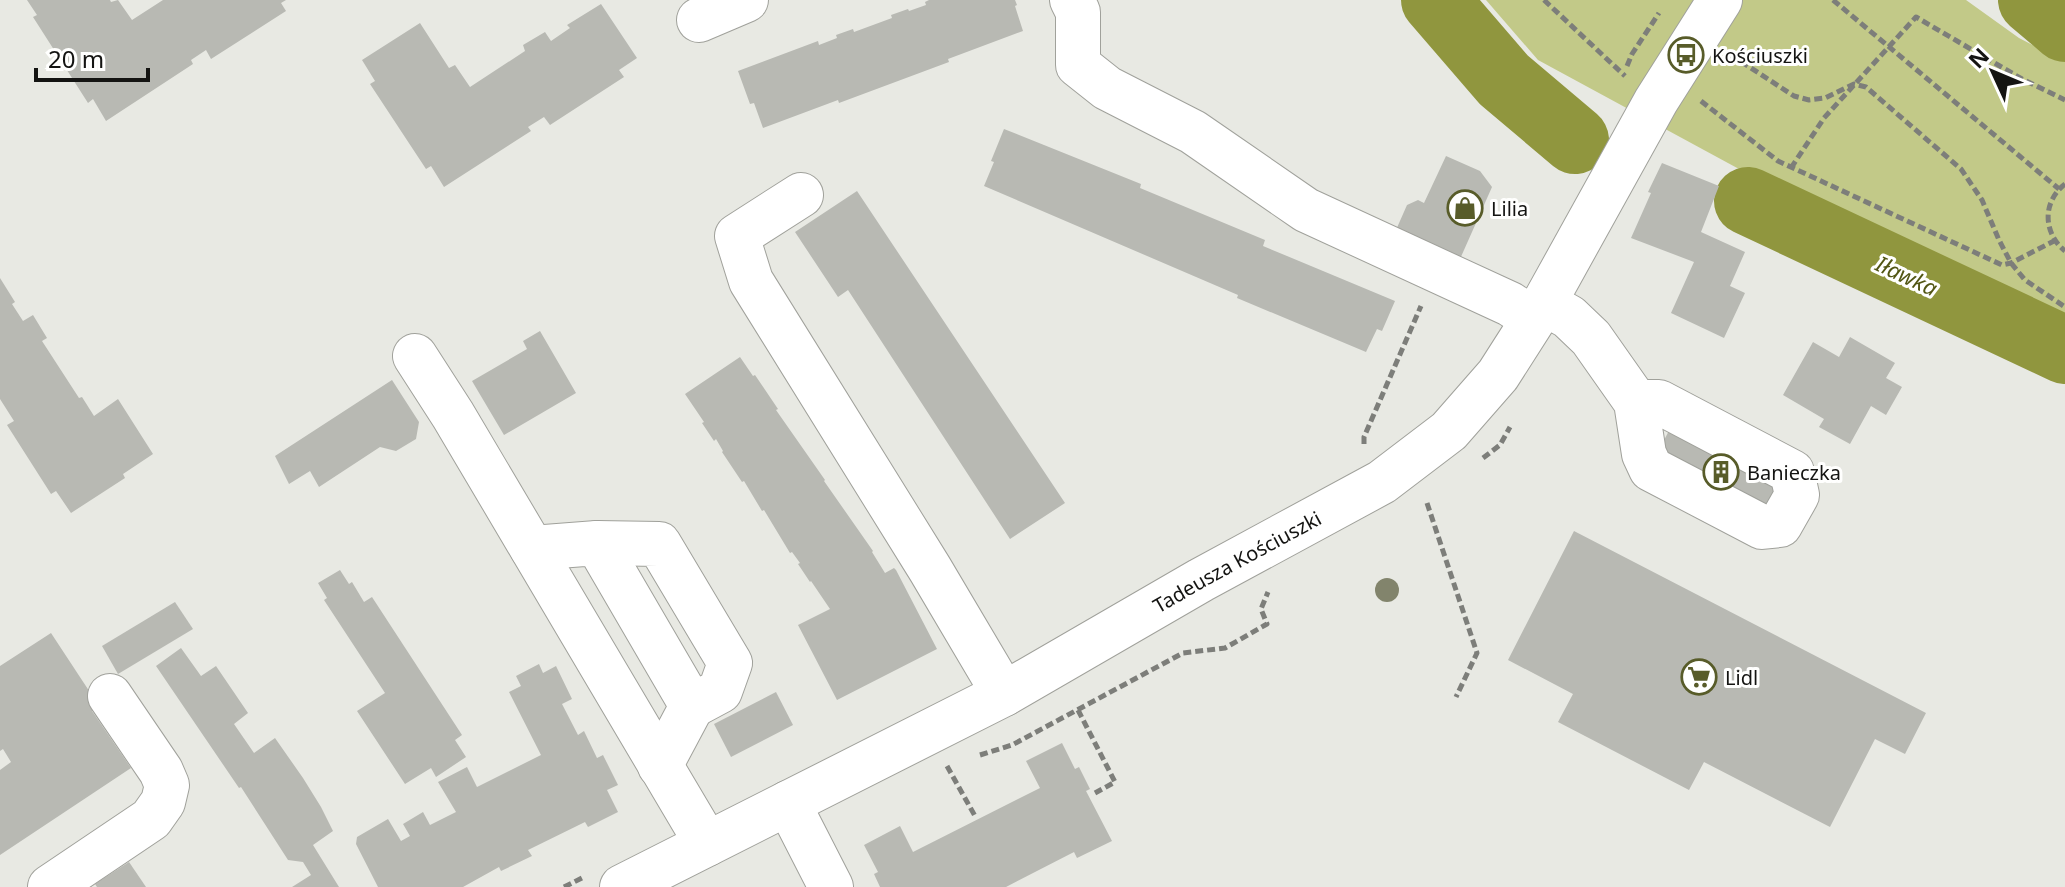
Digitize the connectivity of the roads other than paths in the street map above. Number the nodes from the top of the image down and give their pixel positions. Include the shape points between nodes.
1 (746, 0) edge
2 (1072, 0) edge
3 (699, 20) dead end
4 (1671, 64) edge
5 (801, 195) dead end
6 (1539, 311) junction
7 (415, 356) dead end
8 (1636, 402) dead end
9 (532, 548) junction
10 (1004, 694) junction
11 (110, 696) dead end
12 (660, 766) junction
13 (788, 803) junction
14 (707, 844) junction
15 (606, 880) edge
16 (50, 887) edge
17 (831, 887) edge

1 - 3 main road
2 - 6 main road via 1078,12 1078,65 1107,88 1193,132 1306,210 1510,304
4 - 6 main road, Tadeusza Kościuszki
5 - 10 main road via 737,236 751,281
6 - 8 main road via 1569,317 1591,338
6 - 10 main road, Tadeusza Kościuszki via 1498,375 1449,431 1382,482
7 - 9 main road
9 - 12 main road
9 - 12 main road via 659,544 730,663 720,691 692,706
10 - 13 main road, Tadeusza Kościuszki
11 - 16 main road via 161,771 167,785 163,802 151,819
12 - 14 main road
13 - 14 main road, Tadeusza Kościuszki
13 - 17 main road
14 - 15 main road, Tadeusza Kościuszki

